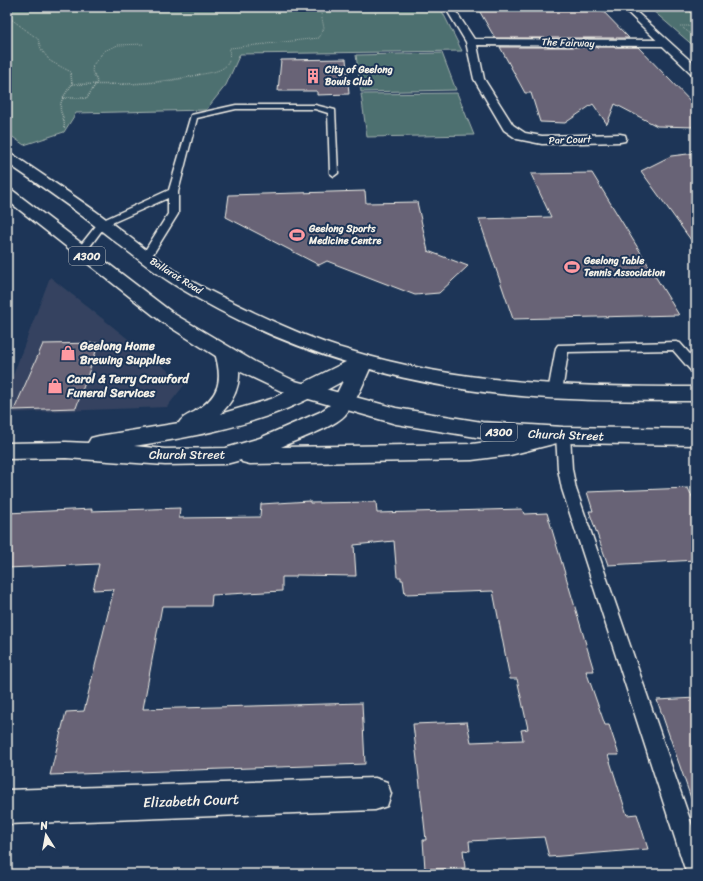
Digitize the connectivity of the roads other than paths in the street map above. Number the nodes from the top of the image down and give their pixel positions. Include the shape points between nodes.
1 (449, 7) edge
2 (626, 7) edge
3 (471, 42) junction
4 (665, 43) junction
5 (696, 72) edge
6 (620, 138) dead end
7 (10, 161) edge
8 (334, 173) dead end
9 (173, 192) junction
10 (7, 193) edge
11 (102, 224) junction
12 (81, 251) junction
13 (146, 257) junction
14 (225, 354) junction
15 (362, 362) junction
16 (696, 369) edge
17 (306, 392) junction
18 (555, 392) junction
19 (696, 394) edge
20 (343, 402) junction
21 (165, 433) junction
22 (560, 435) junction
23 (696, 437) edge
24 (66, 450) junction
25 (7, 451) edge
26 (226, 456) junction
27 (376, 794) dead end
28 (7, 807) edge
29 (696, 869) edge

1 - 3 main road
2 - 4 main road
3 - 4 main road, The Fairway
3 - 6 main road, Par Court via 479,79 508,128 520,136 542,140
4 - 5 main road
7 - 11 main road, Ballarat Road / A300
8 - 9 lane via 332,112 315,106 236,107 194,117
9 - 11 lane
9 - 13 lane via 173,214
10 - 12 main road, A300
11 - 12 lane
11 - 13 main road, Ballarat Road / A300
12 - 14 main road, A300 via 168,318
13 - 15 main road, Ballarat Road / A300 via 183,283 260,324
14 - 17 main road, A300 via 273,380
14 - 21 main road via 230,371 226,397 202,416
15 - 17 main road, Church Street
15 - 18 main road, A300 via 446,381
15 - 20 main road, Church Street
16 - 18 lane via 676,346 562,348
17 - 20 main road, Church Street / A300
17 - 21 main road, Church Street via 277,405 217,424
18 - 19 main road, A300
20 - 22 main road, Church Street / A300 via 396,416 450,426
20 - 26 main road, Church Street via 337,410 315,424 267,444
21 - 24 main road, Church Street
22 - 23 main road, Church Street / A300
22 - 26 main road via 510,447 472,452
22 - 29 lane via 569,489
24 - 25 main road, Church Street
24 - 26 main road, Church Street via 164,457
27 - 28 main road, Elizabeth Court

